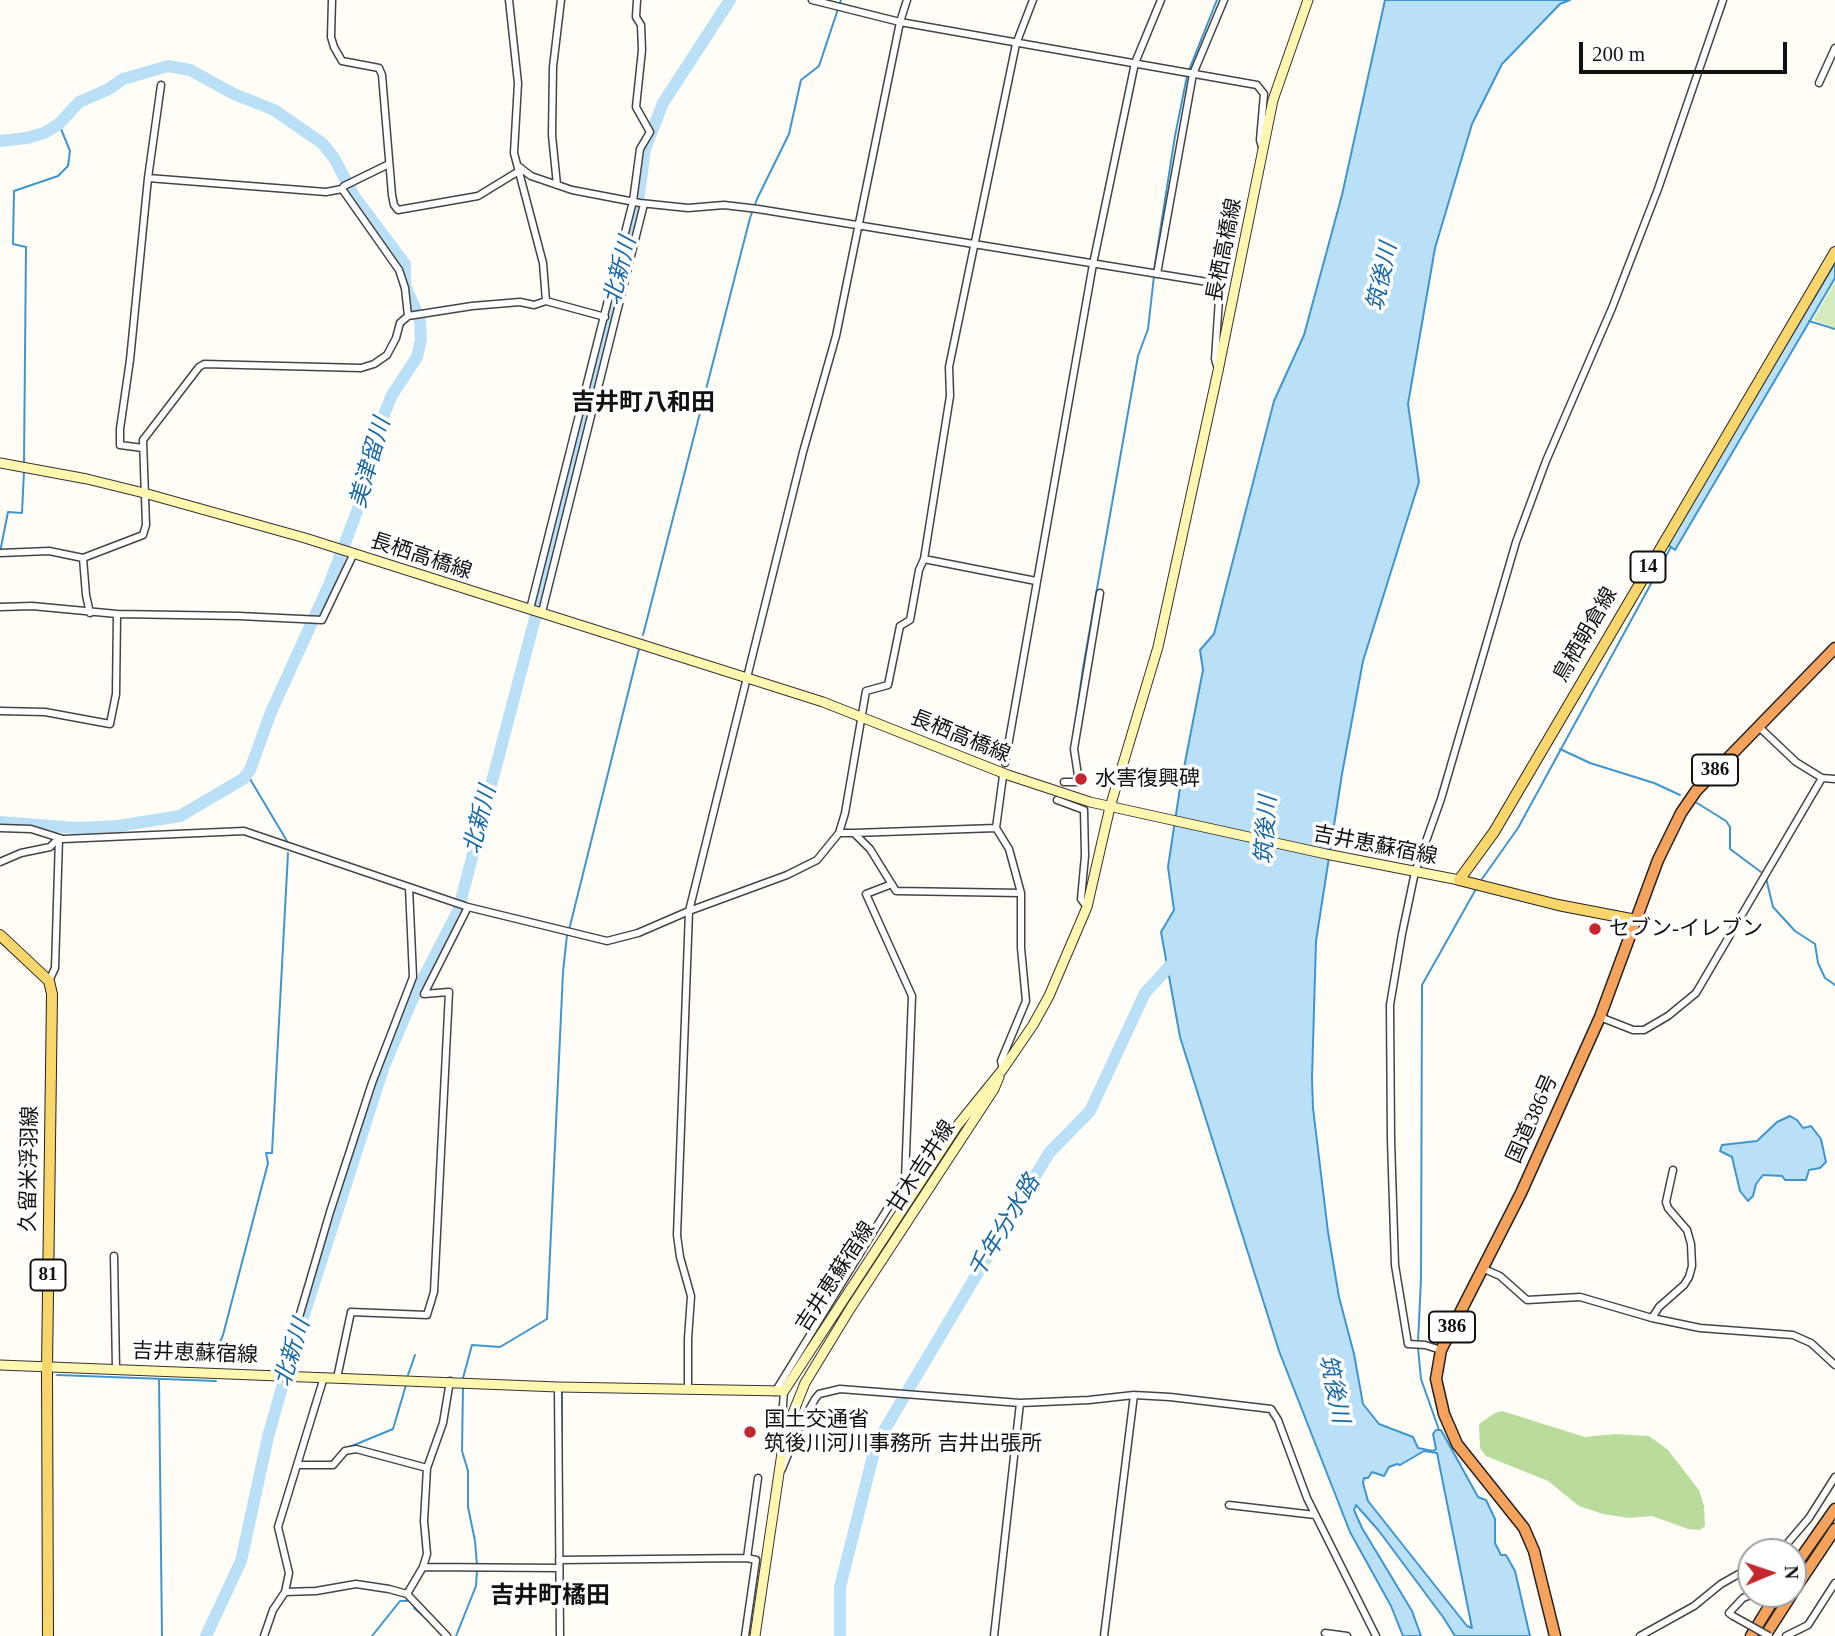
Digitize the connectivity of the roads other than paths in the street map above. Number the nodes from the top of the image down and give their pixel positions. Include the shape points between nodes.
1 (332, 0) edge
2 (509, 0) edge
3 (561, 0) edge
4 (637, 0) edge
5 (813, 0) edge
6 (907, 0) edge
7 (1032, 0) edge
8 (1161, 0) edge
9 (1224, 0) edge
10 (1308, 0) edge
11 (1723, 0) edge
12 (900, 22) junction
13 (1016, 44) junction
14 (1835, 48) edge
15 (1135, 63) junction
16 (1193, 74) junction
17 (1819, 83) dead end
18 (161, 85) dead end
19 (1263, 149) junction
20 (390, 164) junction
21 (518, 168) junction
22 (148, 177) junction
23 (557, 185) junction
24 (343, 187) junction
25 (639, 203) junction
26 (860, 224) junction
27 (976, 244) junction
28 (1835, 252) edge
29 (1093, 264) junction
30 (1157, 274) junction
31 (546, 301) junction
32 (410, 316) junction
33 (605, 317) junction
34 (1218, 372) junction
35 (143, 448) junction
36 (0, 463) edge
37 (144, 493) junction
38 (0, 553) edge
39 (354, 553) junction
40 (83, 558) junction
41 (925, 559) junction
42 (1036, 581) junction
43 (1100, 593) dead end
44 (0, 607) edge
45 (536, 610) junction
46 (90, 613) junction
47 (117, 614) junction
48 (1835, 648) edge
49 (748, 676) junction
50 (0, 711) edge
51 (862, 716) junction
52 (1757, 726) junction
53 (1005, 763) dead end
54 (1003, 776) dead end
55 (1822, 778) junction
56 (1835, 779) edge
57 (1064, 782) dead end
58 (1056, 800) dead end
59 (1114, 808) junction
60 (0, 828) edge
61 (996, 828) junction
62 (839, 832) junction
63 (854, 833) junction
64 (59, 838) junction
65 (0, 862) edge
66 (1415, 872) junction
67 (1460, 880) junction
68 (892, 884) junction
69 (409, 887) junction
70 (1021, 893) junction
71 (468, 906) junction
72 (1087, 907) junction
73 (689, 911) junction
74 (1636, 920) junction
75 (0, 935) edge
76 (49, 981) junction
77 (1601, 1017) junction
78 (1003, 1069) junction
79 (1672, 1170) dead end
80 (114, 1256) dead end
81 (1482, 1268) junction
82 (1652, 1318) junction
83 (1441, 1350) junction
84 (0, 1365) edge
85 (1835, 1365) edge
86 (47, 1367) junction
87 (116, 1369) junction
88 (286, 1375) junction
89 (324, 1377) junction
90 (337, 1378) junction
91 (458, 1381) junction
92 (558, 1387) junction
93 (688, 1390) junction
94 (779, 1391) junction
95 (1135, 1395) junction
96 (1020, 1403) junction
97 (298, 1465) junction
98 (427, 1468) junction
99 (1835, 1477) edge
100 (758, 1478) dead end
101 (778, 1480) junction
102 (1229, 1505) dead end
103 (1835, 1509) edge
104 (1315, 1515) junction
105 (1835, 1529) edge
106 (1792, 1538) edge
107 (1807, 1549) edge
108 (747, 1558) junction
109 (559, 1560) junction
110 (423, 1567) junction
111 (559, 1568) junction
112 (1807, 1571) edge
113 (1737, 1575) edge
114 (1835, 1583) edge
115 (285, 1592) junction
116 (407, 1594) junction
117 (1737, 1604) edge
118 (1768, 1608) edge
119 (1783, 1608) edge
120 (1325, 1633) dead end
121 (48, 1636) edge
122 (264, 1636) edge
123 (447, 1636) edge
124 (560, 1636) edge
125 (745, 1636) edge
126 (755, 1636) edge
127 (994, 1636) edge
128 (1104, 1636) edge
129 (1347, 1636) edge
130 (1376, 1636) edge
131 (1555, 1636) edge
132 (1640, 1636) edge
133 (1751, 1636) edge
134 (1767, 1636) edge
135 (1786, 1636) edge

1 - 20 street via 331,37 342,61 379,68 382,75
2 - 21 street via 517,74 514,153
3 - 23 street via 553,67
4 - 25 street via 642,50 636,107 650,132 640,149
5 - 12 street
6 - 12 street
7 - 13 street
8 - 15 street
9 - 16 street
10 - 19 main road, 長栖高橋線 via 1273,100
11 - 66 street via 1648,213 1516,542
12 - 13 street
12 - 26 street
13 - 15 street
13 - 27 street
14 - 17 street
15 - 16 street
15 - 29 street
16 - 19 street via 1258,85 1264,93
16 - 30 street
18 - 22 street
19 - 34 main road, 長栖高橋線
20 - 21 street via 398,210 478,196
20 - 24 street
21 - 23 street
21 - 31 street via 543,263
22 - 24 street via 326,192
22 - 35 street via 120,429 120,445
23 - 25 street
24 - 32 street via 399,270
25 - 26 street via 688,208 724,205
25 - 33 street
25 - 45 street
26 - 27 street
26 - 49 street via 836,336
27 - 29 street
27 - 41 street via 949,368 950,396
28 - 67 main road, 鳥栖朝倉線 / 14 via 1494,832
29 - 30 street
29 - 42 street
30 - 34 street via 1220,284
31 - 32 street
31 - 33 street
32 - 35 street via 400,323 387,355 361,368 204,364 143,440
33 - 45 street
34 - 59 main road, 長栖高橋線 via 1158,647
35 - 37 street
36 - 37 main road, 長栖高橋線
37 - 39 main road, 長栖高橋線
37 - 40 street via 143,535
38 - 40 street via 48,551
39 - 45 main road, 長栖高橋線
39 - 47 street via 322,620
40 - 46 street
41 - 42 street
41 - 51 street via 910,620 900,626 888,685 866,691
42 - 53 street
43 - 57 street via 1074,749 1079,782
44 - 46 street
45 - 49 main road, 長栖高橋線
46 - 47 street
47 - 50 street via 116,694 110,724 45,712
48 - 52 highway, 国道386号 / 386
49 - 51 main road, 長栖高橋線
49 - 73 street
51 - 59 main road, 長栖高橋線 via 1008,775
51 - 62 street
52 - 55 street via 1796,762
52 - 74 highway, 国道386号 / 386 via 1681,813
54 - 61 street
55 - 56 street
55 - 77 street via 1696,993 1644,1030
58 - 72 street via 1084,810 1081,899
59 - 66 main road, 吉井恵蘇宿線
59 - 72 main road, 吉井恵蘇宿線
60 - 64 street via 31,829
61 - 63 street
61 - 70 street via 1009,849
62 - 63 street
62 - 73 street via 817,860
63 - 68 street
64 - 65 street via 50,847
64 - 69 street via 244,831
64 - 76 street via 55,968
66 - 67 main road, 吉井恵蘇宿線
66 - 83 street via 1390,1006 1395,1265 1408,1344
67 - 74 main road
68 - 70 street via 896,891
68 - 94 street via 866,894 912,996 905,1180
69 - 71 street
69 - 88 street via 413,977 330,1212
70 - 78 street via 1026,1001 1001,1060
71 - 73 street via 607,942
71 - 90 street via 424,993 449,992 434,1292 428,1315 351,1312
72 - 78 main road, 吉井恵蘇宿線 via 1049,996
73 - 93 street via 677,1236 691,1296
74 - 77 highway, 国道386号 / 386
75 - 76 main road
76 - 86 main road, 久留米浮羽線 / 81
77 - 81 highway, 国道386号 / 386
78 - 94 main road, 吉井恵蘇宿線 via 957,1126 790,1383
78 - 101 main road, 甘木吉井線 via 805,1383 791,1418
79 - 82 street via 1666,1202 1687,1230 1692,1266 1684,1285
80 - 87 street
81 - 82 street via 1500,1276 1527,1300 1580,1297
81 - 83 highway, 国道386号 / 386
82 - 85 street via 1700,1328 1793,1335 1811,1343
83 - 131 highway, 国道386号 / 386 via 1436,1379 1444,1414 1457,1444 1524,1528
84 - 86 main road, 吉井恵蘇宿線
86 - 87 main road, 吉井恵蘇宿線
86 - 121 main road, 久留米浮羽線 / 81
87 - 88 main road, 吉井恵蘇宿線
88 - 89 main road, 吉井恵蘇宿線
89 - 90 main road, 吉井恵蘇宿線
89 - 97 street
90 - 91 main road, 吉井恵蘇宿線
91 - 92 main road, 吉井恵蘇宿線
91 - 98 street
92 - 93 main road, 吉井恵蘇宿線
92 - 109 street
93 - 94 main road, 吉井恵蘇宿線
94 - 101 street
95 - 96 street
95 - 104 street via 1271,1409
95 - 128 street
96 - 101 street via 840,1389 820,1394 797,1432
96 - 127 street
97 - 98 street via 333,1465 345,1451 356,1449
97 - 115 street via 278,1527 289,1573
98 - 110 street
99 - 106 street
100 - 108 street
101 - 126 main road, 甘木吉井線
102 - 104 street
103 - 107 highway
104 - 130 street
105 - 112 highway
108 - 109 street
108 - 125 street via 756,1560
109 - 111 street
110 - 111 street
110 - 116 street
111 - 124 street
113 - 132 street
114 - 135 street via 1808,1625
115 - 116 street via 356,1584
115 - 122 street
116 - 123 street
117 - 134 street, bridge via 1729,1613
118 - 133 highway
119 - 134 highway
120 - 129 street

